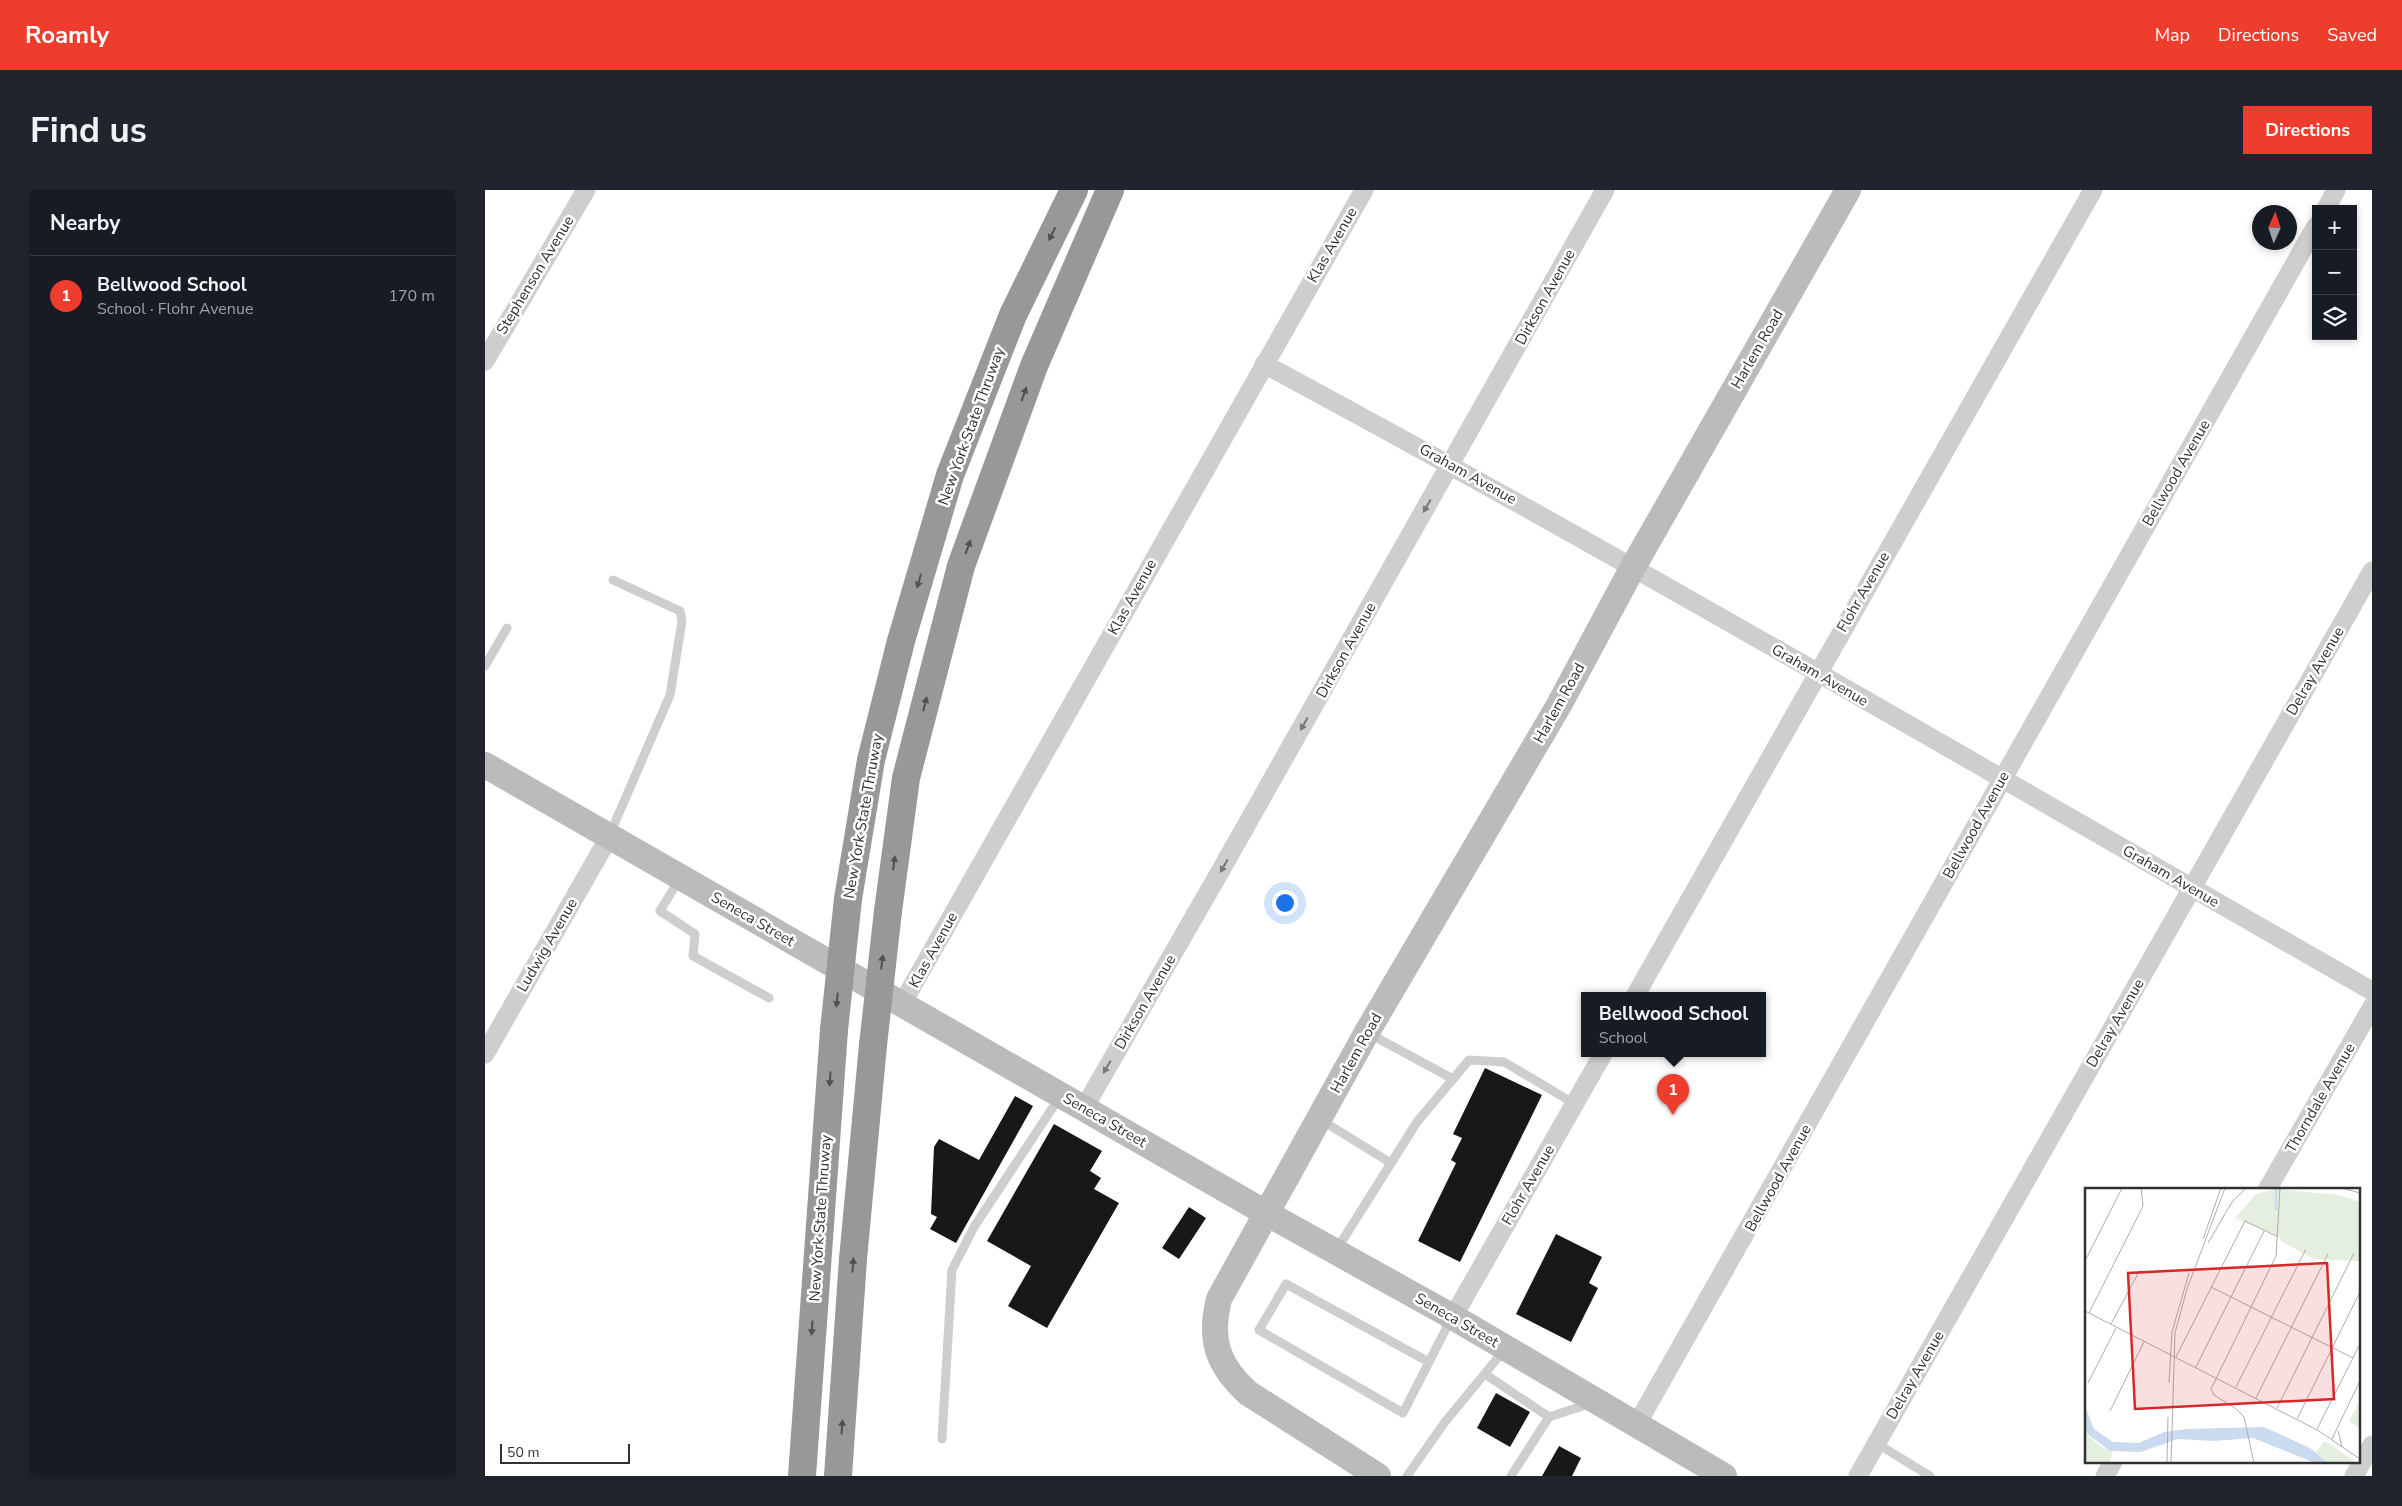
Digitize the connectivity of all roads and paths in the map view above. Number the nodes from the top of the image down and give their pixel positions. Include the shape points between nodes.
1 (585, 190) edge
2 (1074, 190) edge
3 (1110, 190) edge
4 (1363, 190) edge
5 (1605, 190) edge
6 (1848, 190) edge
7 (2093, 190) edge
8 (2336, 190) edge
9 (2328, 205) edge
10 (2312, 233) edge
11 (485, 361) edge
12 (1264, 364) junction
13 (1451, 464) junction
14 (1633, 567) junction
15 (2372, 571) edge
16 (613, 580) dead end
17 (507, 628) dead end
18 (485, 666) edge
19 (1817, 674) junction
20 (485, 766) edge
21 (2002, 779) junction
22 (609, 837) junction
23 (680, 877) junction
24 (2192, 888) junction
25 (2372, 991) edge
26 (1637, 992) edge
27 (769, 998) dead end
28 (902, 1004) junction
29 (2372, 1007) edge
30 (1367, 1032) junction
31 (485, 1054) edge
32 (1601, 1057) edge
33 (1453, 1079) junction
34 (1061, 1095) junction
35 (1575, 1104) junction
36 (1084, 1108) junction
37 (1319, 1119) junction
38 (1391, 1163) junction
39 (2268, 1188) edge
40 (1266, 1213) junction
41 (1336, 1252) junction
42 (1453, 1316) junction
43 (1506, 1348) junction
44 (1429, 1362) junction
45 (1485, 1374) junction
46 (1598, 1401) junction
47 (1549, 1417) junction
48 (1637, 1424) junction
49 (942, 1439) dead end
50 (1876, 1443) junction
51 (2372, 1445) edge
52 (2112, 1464) edge
53 (802, 1476) edge
54 (838, 1476) edge
55 (1378, 1476) edge
56 (1407, 1476) edge
57 (1511, 1476) edge
58 (1724, 1476) edge
59 (1858, 1476) edge
60 (1930, 1476) edge
61 (2105, 1476) edge
62 (2354, 1476) edge

1 - 11 street, Stephenson Avenue
2 -> 53 highway, New York State Thruway, bridge via 1013,315 950,475 901,641 871,760 848,899 834,1030
54 -> 3 highway, bridge via 853,1259 873,1045 906,778 961,566 1034,366
4 - 12 street, Klas Avenue
5 - 13 street, Dirkson Avenue
6 - 14 main road, Harlem Road
7 - 19 street, Flohr Avenue
8 - 9 street
10 - 21 street, Bellwood Avenue
12 - 13 street, Graham Avenue
12 - 28 street, Klas Avenue
13 - 14 street, Graham Avenue
13 -> 36 street, Dirkson Avenue
14 - 19 street, Graham Avenue
14 - 30 main road, Harlem Road via 1559,705
15 - 24 street, Delray Avenue
16 - 22 lane via 680,611 682,621 670,695
17 - 18 lane
19 - 21 street, Graham Avenue
19 - 26 street, Flohr Avenue
20 - 22 main road, Seneca Street
21 - 24 street, Graham Avenue
21 - 48 street, Bellwood Avenue
22 - 23 main road, Seneca Street
22 - 31 street, Ludwig Avenue
23 - 27 lane via 660,911 695,934 693,956
23 - 28 main road, Seneca Street
24 - 25 street, Graham Avenue
24 - 50 street, Delray Avenue
28 - 34 main road, Seneca Street
29 - 39 street, Thorndale Avenue
30 - 33 lane
30 - 37 main road, Harlem Road
32 - 35 street, Flohr Avenue
33 - 35 lane via 1469,1060 1504,1062
33 - 38 lane via 1417,1122
34 - 36 main road, Seneca Street
34 - 49 lane via 974,1227 952,1270
35 - 42 street, Flohr Avenue
36 - 40 main road, Seneca Street
37 - 38 lane
37 - 40 main road, Harlem Road
38 - 41 lane
40 - 41 main road, Seneca Street
40 - 55 main road, Harlem Road via 1219,1298 1215,1335 1225,1369 1248,1393
41 - 42 main road, Seneca Street
42 - 43 main road, Seneca Street
42 - 44 lane
43 - 45 lane
43 - 46 main road, Seneca Street
44 - 44 lane via 1403,1413 1259,1330 1286,1284
45 - 47 lane
45 - 56 lane via 1445,1422
46 - 47 lane
46 - 48 main road, Seneca Street
47 - 57 lane
48 - 58 main road, Seneca Street
50 - 59 street, Delray Avenue
50 - 60 lane
51 - 62 street
52 - 61 street

